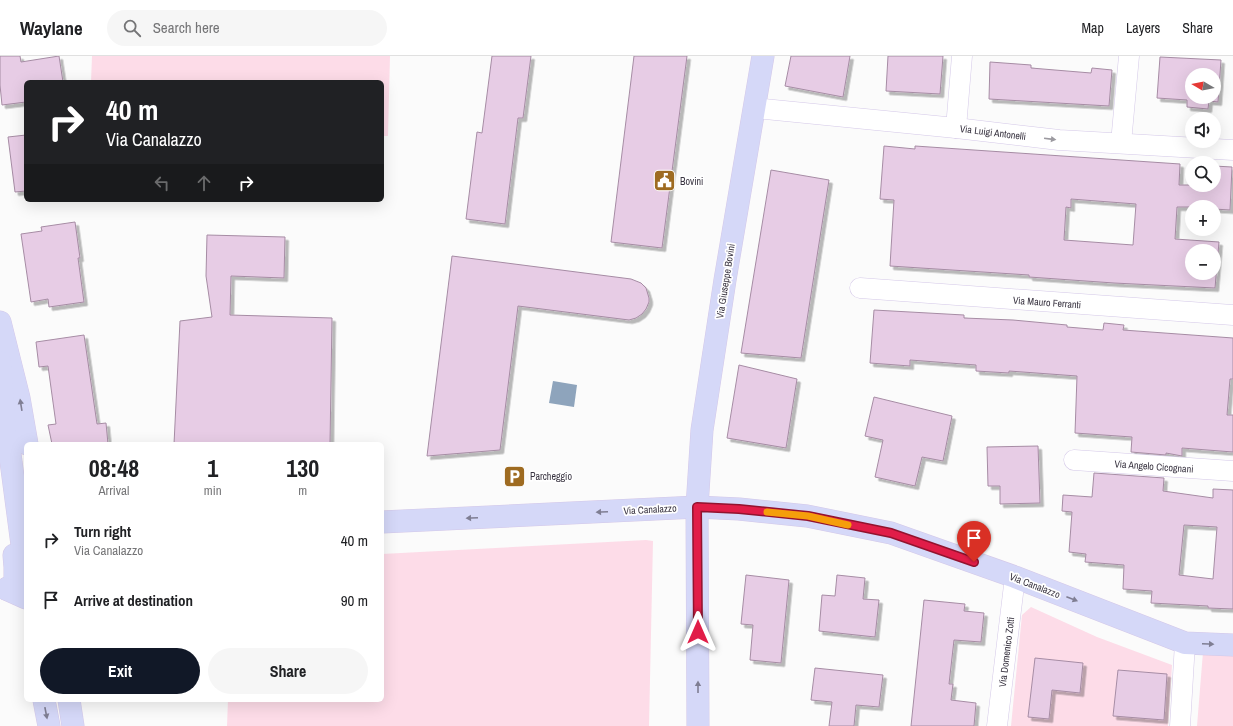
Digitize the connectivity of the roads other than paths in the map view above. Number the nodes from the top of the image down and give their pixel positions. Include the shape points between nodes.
1 (763, 56) edge
2 (962, 56) edge
3 (1129, 56) edge
4 (754, 108) junction
5 (956, 128) junction
6 (1121, 143) junction
7 (1233, 150) edge
8 (860, 288) dead end
9 (1233, 315) edge
10 (0, 322) edge
11 (0, 362) edge
12 (5, 436) junction
13 (27, 442) edge
14 (1074, 460) dead end
15 (1233, 471) edge
16 (697, 507) junction
17 (384, 522) edge
18 (24, 560) edge
19 (1015, 577) junction
20 (11, 589) edge
21 (24, 597) edge
22 (1185, 643) junction
23 (1233, 645) edge
24 (44, 702) edge
25 (59, 702) edge
26 (69, 702) edge
27 (49, 726) edge
28 (64, 726) edge
29 (73, 726) edge
30 (698, 726) edge
31 (997, 726) edge
32 (1180, 726) edge

1 - 4 street, Via Giuseppe Bovini
2 - 5 street
3 - 6 street
4 - 5 street, Via Luigi Antonelli
4 - 16 street, Via Giuseppe Bovini via 702,430
5 -> 6 street, Via Luigi Antonelli via 1059,140
6 - 7 street, Via Luigi Antonelli
8 - 9 street, Via Mauro Ferranti
13 -> 10 street via 20,398
11 - 12 street
12 - 18 street via 10,454
12 - 20 street via 6,491 15,567
14 - 15 street, Via Angelo Cicognani
16 -> 17 street, Via Canalazzo
16 - 19 street, Via Canalazzo via 808,516 891,533
30 -> 16 street, Via Giuseppe Bovini
19 -> 22 street, Via Canalazzo
19 - 31 street, Via Domenico Zotti
20 - 21 street
22 -> 23 street, Via Canalazzo
22 - 32 street
24 -> 27 street
25 - 28 street
26 - 29 street

